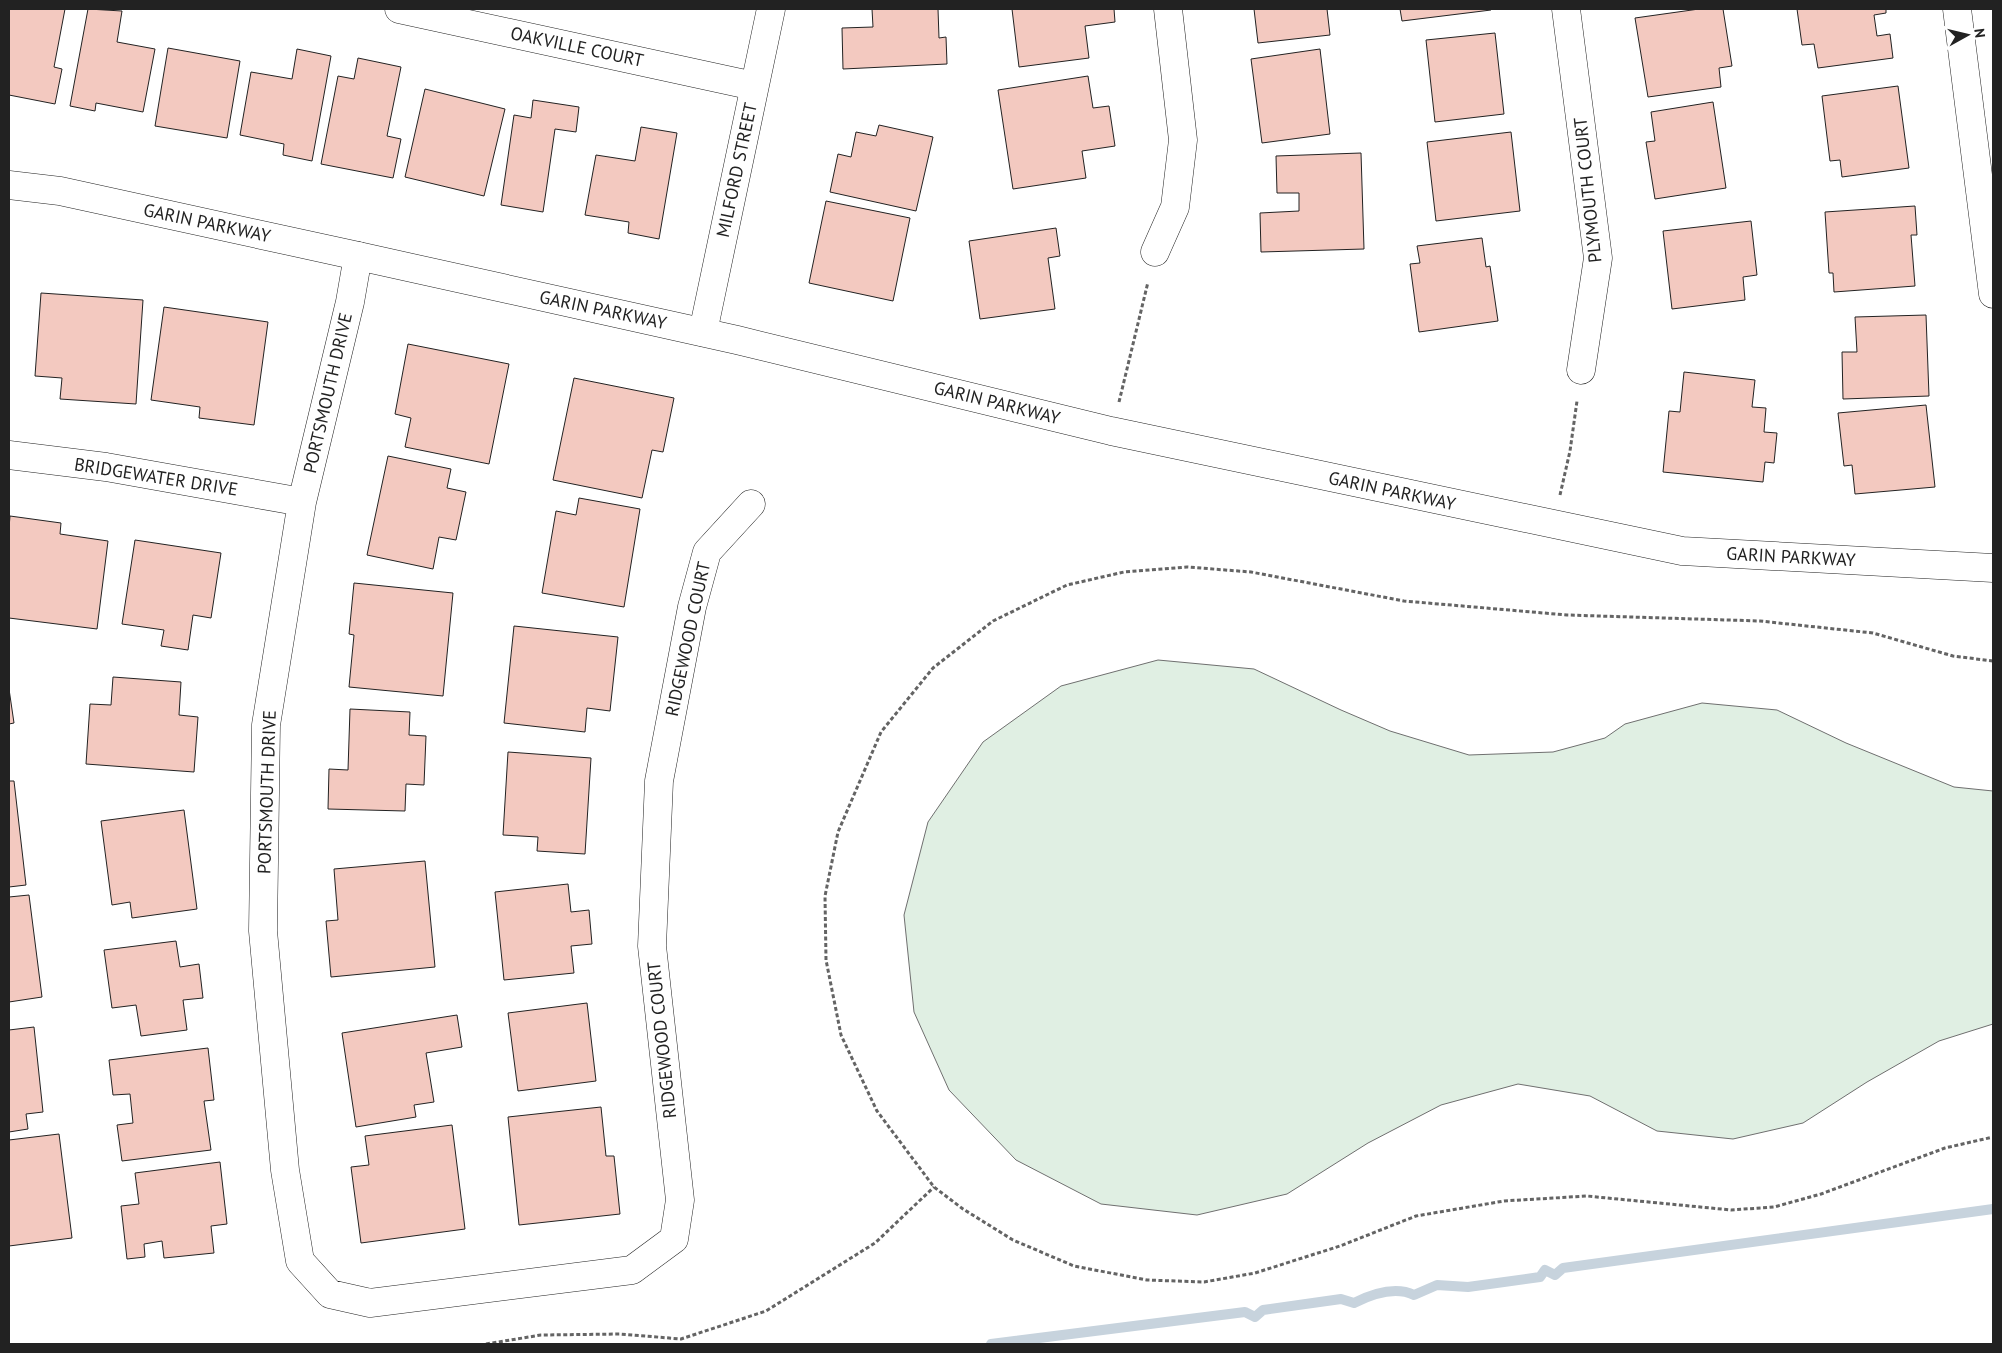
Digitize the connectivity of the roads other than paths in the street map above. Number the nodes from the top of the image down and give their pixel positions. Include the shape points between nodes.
1 (399, 9) edge
2 (771, 9) edge
3 (1168, 9) edge
4 (1566, 9) edge
5 (1957, 9) edge
6 (754, 86) junction
7 (9, 185) edge
8 (1155, 252) road end
9 (358, 256) junction
10 (1993, 294) edge
11 (703, 332) junction
12 (1581, 370) road end
13 (9, 455) edge
14 (302, 502) junction
15 (751, 504) dead end
16 (1993, 568) edge
17 (330, 1294) joint

1 - 6 street, OAKVILLE COURT
2 - 6 street, MILFORD STREET
3 - 8 street via 1182,140 1175,207
4 - 12 street, PLYMOUTH COURT via 1598,258
5 - 10 street
6 - 11 street, MILFORD STREET
7 - 9 street, GARIN PARKWAY via 60,191
9 - 11 street, GARIN PARKWAY
9 - 14 street, PORTSMOUTH DRIVE
11 - 16 street, GARIN PARKWAY via 1111,431 1682,551
13 - 14 street, BRIDGEWATER DRIVE via 106,467
14 - 17 street, PORTSMOUTH DRIVE via 266,725 263,932 285,1170 300,1261
15 - 17 street, RIDGEWOOD COURT via 707,552 692,607 660,780 652,946 680,1200 674,1239 632,1270 370,1303

